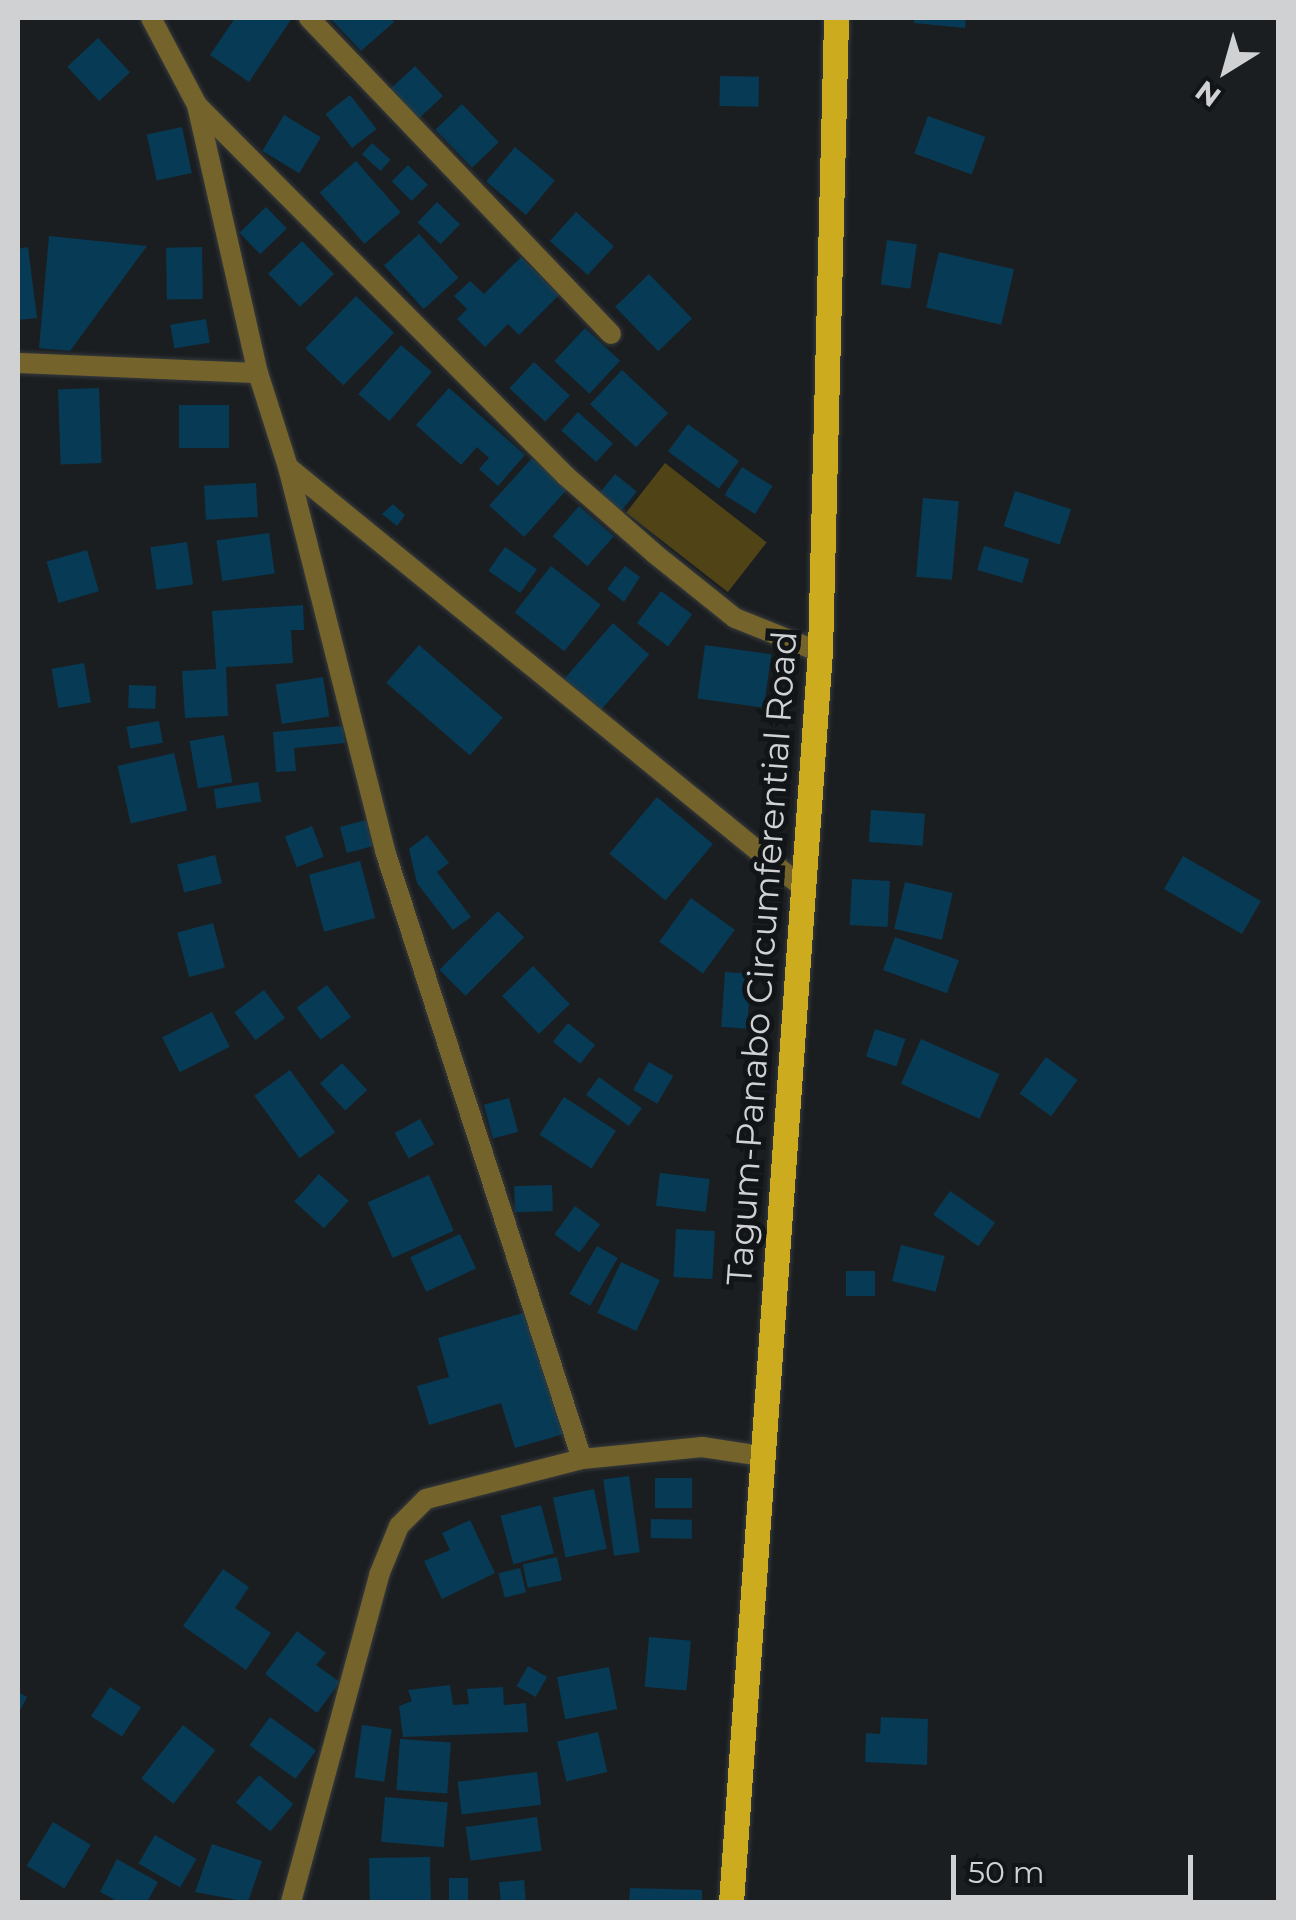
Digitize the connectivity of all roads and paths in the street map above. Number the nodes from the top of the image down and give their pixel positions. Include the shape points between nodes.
1 (151, 18) edge
2 (309, 18) edge
3 (836, 18) edge
4 (197, 104) junction
5 (612, 334) dead end
6 (18, 363) edge
7 (258, 373) junction
8 (288, 467) junction
9 (820, 652) junction
10 (801, 886) junction
11 (762, 1456) junction
12 (582, 1459) junction
13 (291, 1902) edge
14 (730, 1902) edge

1 - 4 street
2 - 5 street
3 - 9 main road, Tagum-Panabo Circumferential Road
4 - 7 street
4 - 9 street via 566,476 735,618
6 - 7 street
7 - 8 street
8 - 10 street
8 - 12 street via 385,851
9 - 10 main road, Tagum-Panabo Circumferential Road
10 - 11 main road, Tagum-Panabo Circumferential Road
11 - 12 street via 702,1447
11 - 14 main road, Tagum-Panabo Circumferential Road
12 - 13 street via 426,1499 399,1526 379,1575

